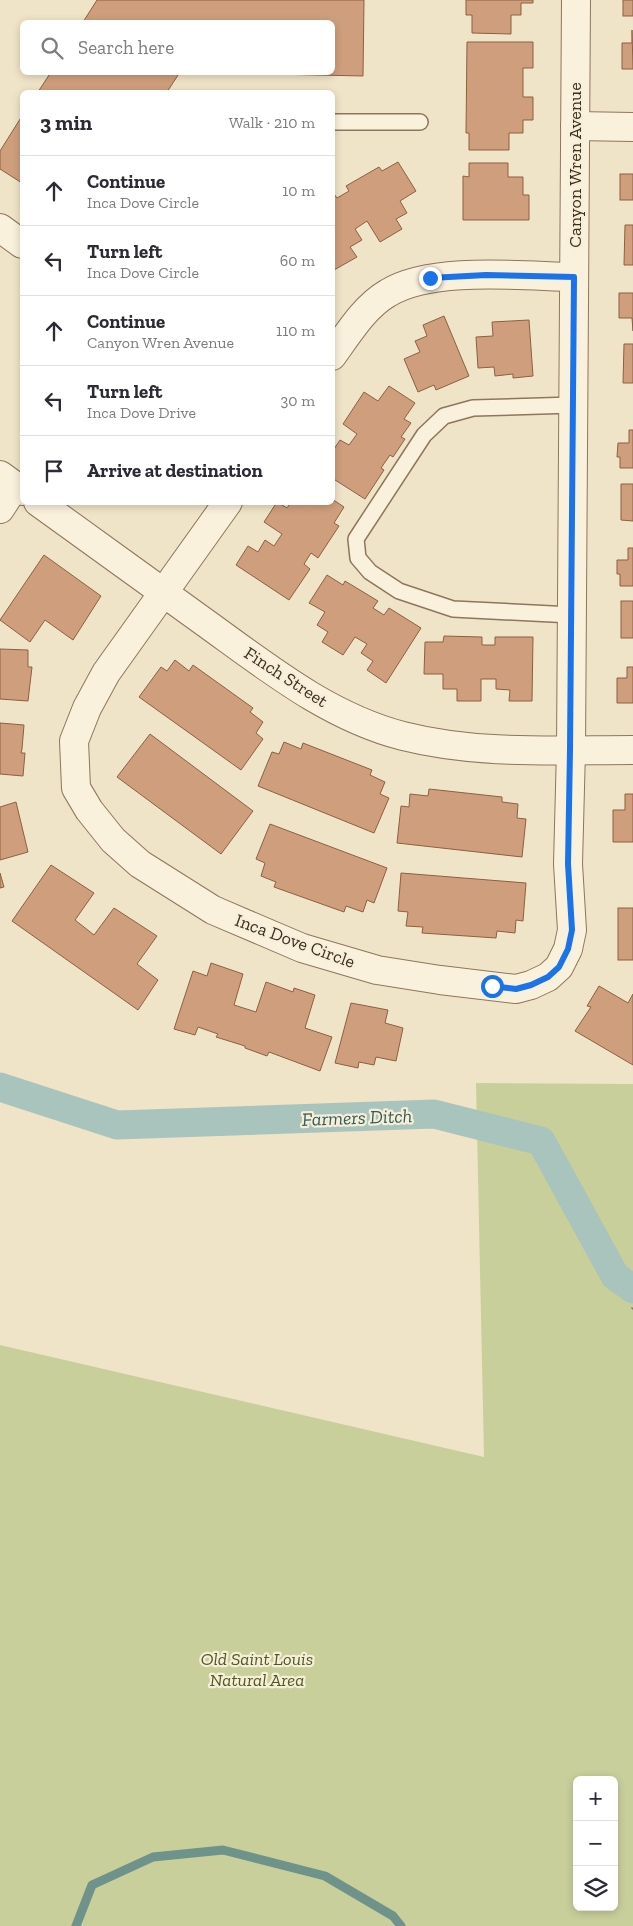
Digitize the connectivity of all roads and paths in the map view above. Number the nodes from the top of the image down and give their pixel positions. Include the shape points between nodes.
1 (576, 0) edge
2 (335, 122) edge
3 (420, 122) dead end
4 (575, 126) junction
5 (633, 127) edge
6 (0, 228) edge
7 (20, 243) edge
8 (574, 277) junction
9 (335, 352) edge
10 (573, 405) junction
11 (13, 484) edge
12 (42, 505) edge
13 (226, 505) edge
14 (0, 509) edge
15 (163, 592) junction
16 (572, 615) junction
17 (570, 750) junction
18 (633, 750) edge

1 - 4 street, Canyon Wren Avenue
2 - 3 lane
4 - 5 street
4 - 8 street, Canyon Wren Avenue
6 - 7 street
8 - 9 street via 459,276 407,284 387,293 369,308
8 - 10 street, Canyon Wren Avenue
10 - 16 street, Canyon Wren Avenue
10 - 16 lane via 472,408 444,416 424,435 356,539 358,558 370,572 399,591 453,609
11 - 14 street
12 - 15 street, Finch Street
13 - 15 street, Inca Dove Circle
15 - 17 street, Finch Street via 301,691 353,718 402,736 459,747
15 - 17 street, Inca Dove Circle via 106,673 87,708 74,741 76,788 113,840 140,864 213,910 302,948 377,970 516,989 548,977 559,967 568,949 572,930 568,864
16 - 17 street, Canyon Wren Avenue
17 - 18 street, Finch Street

